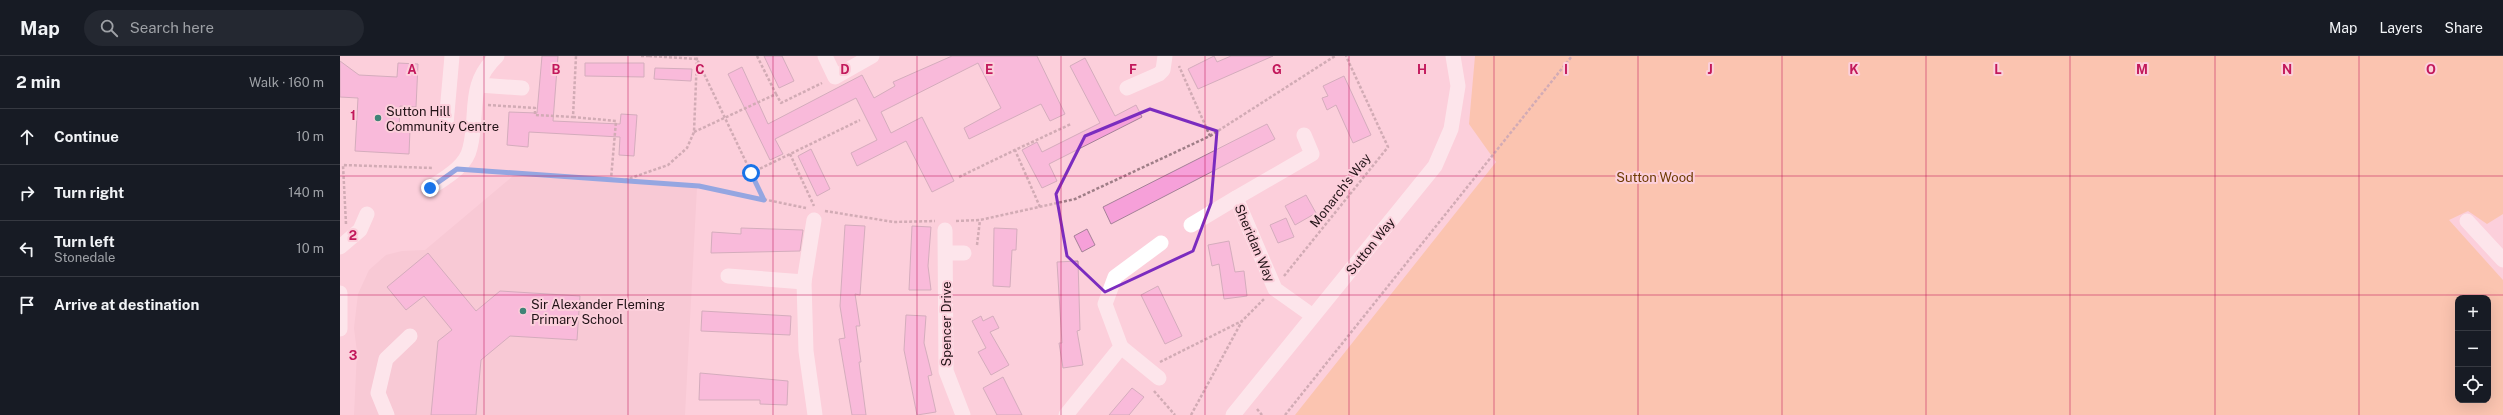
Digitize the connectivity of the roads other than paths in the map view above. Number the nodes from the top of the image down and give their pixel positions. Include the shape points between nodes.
1 (452, 56) edge
2 (497, 56) edge
3 (825, 56) edge
4 (1453, 56) edge
5 (863, 58) edge
6 (1172, 60) edge
7 (479, 85) junction
8 (522, 88) dead end
9 (1127, 88) dead end
10 (446, 124) dead end
11 (1304, 135) dead end
12 (430, 188) dead end
13 (1236, 198) junction
14 (367, 214) dead end
15 (814, 215) road end
16 (2467, 221) dead end
17 (945, 224) road end
18 (1191, 225) dead end
19 (1161, 243) dead end
20 (343, 245) edge
21 (946, 254) junction
22 (964, 254) road end
23 (2503, 260) edge
24 (728, 276) dead end
25 (804, 282) junction
26 (340, 293) edge
27 (1313, 316) junction
28 (340, 330) edge
29 (410, 336) dead end
30 (1121, 347) junction
31 (1159, 378) road end
32 (387, 415) edge
33 (815, 415) edge
34 (963, 415) edge
35 (1066, 415) edge
36 (1233, 415) edge

1 - 10 street
2 - 7 street via 485,69
3 - 5 street via 836,77
4 - 27 street, Sutton Way via 1458,86 1451,130 1435,166
6 - 9 street via 1159,74
7 - 8 street
7 - 12 street via 473,104 470,148 457,169
11 - 13 street, Sheridan Way via 1312,154
13 - 18 street, Sheridan Way
13 - 27 street, Sheridan Way via 1275,289
14 - 20 street via 360,230
15 - 25 street
16 - 23 street
17 - 21 street, Spencer Drive
19 - 30 street via 1115,277 1105,304
21 - 22 street
21 - 34 street, Spencer Drive via 946,371
24 - 25 street
25 - 33 street via 806,351
26 - 28 street
27 - 36 street, Sutton Way
29 - 32 street via 386,359 378,393
30 - 31 street
30 - 35 street

